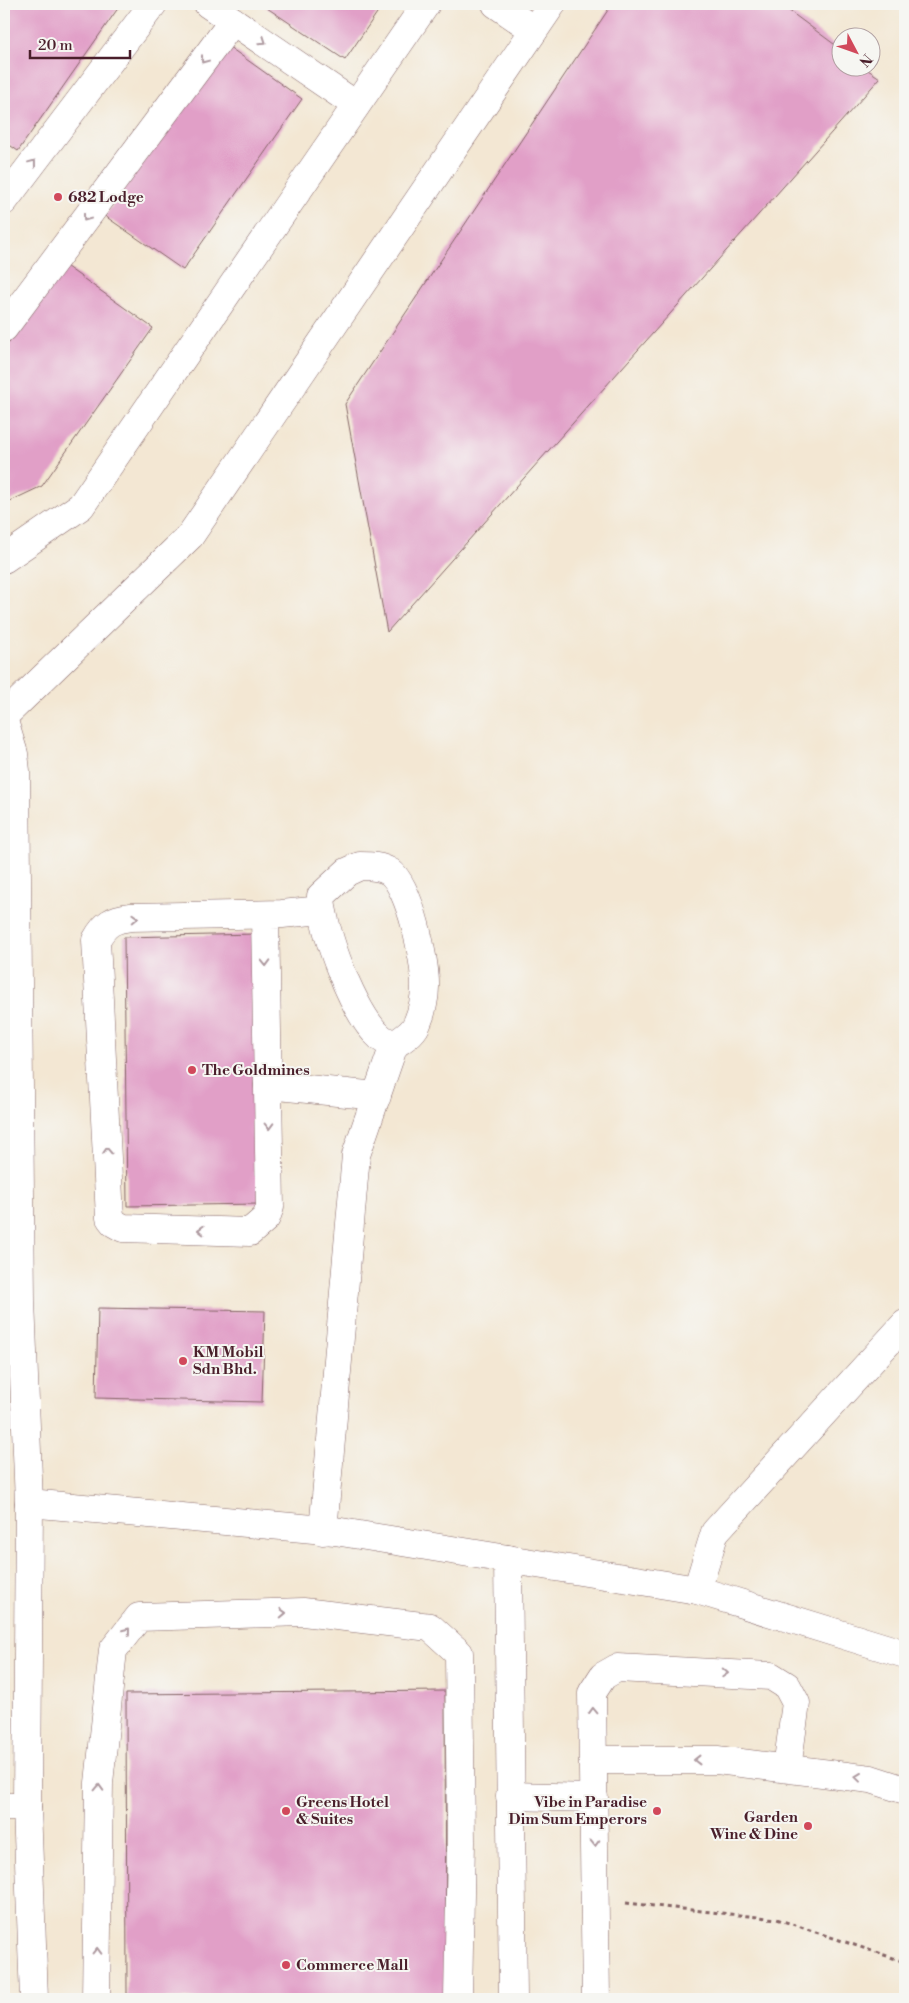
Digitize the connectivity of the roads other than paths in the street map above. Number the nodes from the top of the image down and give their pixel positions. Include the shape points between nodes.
1 (153, 4) edge
2 (208, 4) edge
3 (426, 4) edge
4 (496, 4) edge
5 (552, 4) edge
6 (233, 21) junction
7 (534, 30) junction
8 (356, 105) junction
9 (4, 202) edge
10 (4, 328) edge
11 (4, 559) edge
12 (4, 716) edge
13 (4, 721) edge
14 (322, 910) junction
15 (265, 915) junction
16 (394, 1044) junction
17 (268, 1084) junction
18 (377, 1096) junction
19 (12, 1301) edge
20 (905, 1324) edge
21 (29, 1503) junction
22 (323, 1531) junction
23 (508, 1559) junction
24 (697, 1590) junction
25 (905, 1654) edge
26 (594, 1760) junction
27 (787, 1768) junction
28 (905, 1790) edge
29 (510, 1796) junction
30 (594, 1798) junction
31 (15, 1807) edge
32 (34, 1999) edge
33 (96, 1999) edge
34 (458, 1999) edge
35 (513, 1999) edge
36 (596, 1999) edge

9 -> 1 street
2 - 6 street
3 - 8 street
4 - 7 street
5 - 7 street
6 -> 8 street
6 -> 10 street
7 - 12 street via 190,536
8 - 11 street via 80,506
13 - 19 street via 16,771
14 - 15 street
14 - 16 street via 340,970 358,1004 380,1038
14 - 16 street via 321,896 347,872 360,866 375,866 389,871 399,881 420,944 425,989 418,1022 410,1034
15 -> 17 street
17 -> 15 street via 270,1207 266,1218 250,1232 122,1228 114,1223 110,1218 96,940 103,927 118,919
16 - 18 street
17 - 18 street
18 - 22 street via 356,1156
19 - 21 street
20 - 24 street via 715,1532
21 - 22 street
21 - 31 street
22 - 23 street
23 - 24 street
23 - 29 street
24 - 25 street
27 -> 26 street via 718,1760
26 -> 27 street via 592,1693 603,1676 618,1668 771,1676 788,1686 796,1703
26 - 30 street
28 -> 27 street via 871,1779
29 - 30 street
29 - 35 street
30 -> 36 street
31 - 32 street
33 -> 34 street via 99,1783 113,1650 139,1617 303,1612 430,1627 459,1653 461,1842

